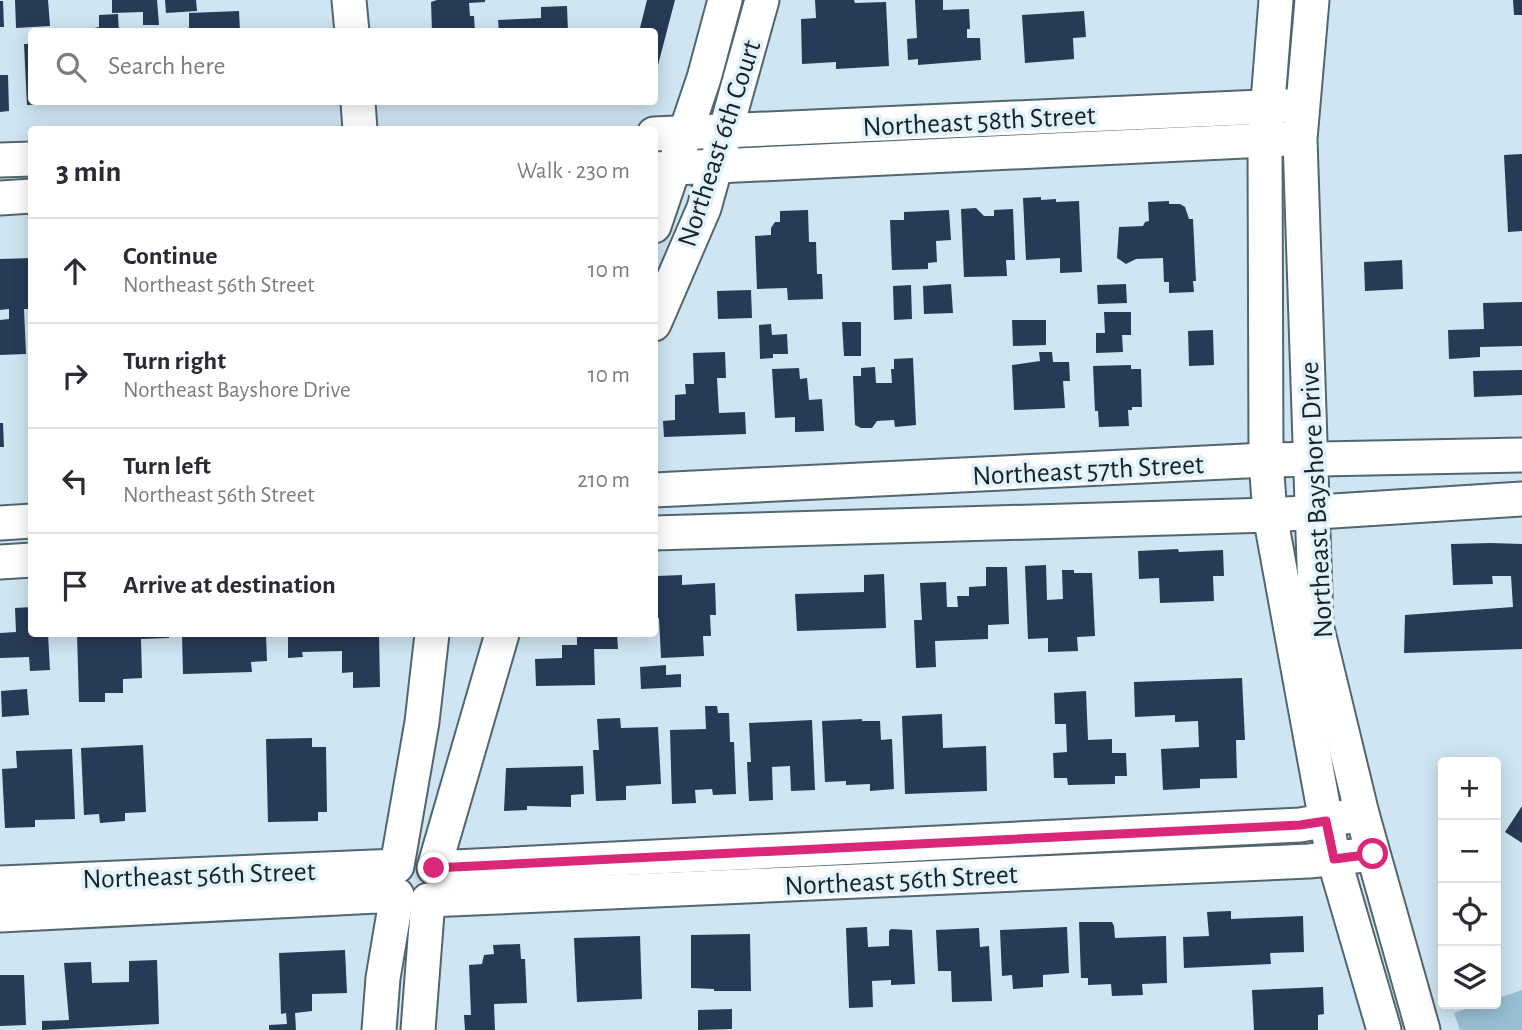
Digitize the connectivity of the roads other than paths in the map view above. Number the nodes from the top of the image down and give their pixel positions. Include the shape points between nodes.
1 (349, 0) edge
2 (725, 0) edge
3 (762, 0) edge
4 (1276, 0) edge
5 (1312, 0) edge
6 (352, 28) edge
7 (358, 105) edge
8 (1303, 106) junction
9 (1267, 107) junction
10 (360, 126) edge
11 (726, 131) junction
12 (669, 134) edge
13 (1300, 139) junction
14 (1265, 140) junction
15 (28, 159) edge
16 (0, 160) edge
17 (716, 166) junction
18 (665, 169) edge
19 (28, 197) edge
20 (0, 198) edge
21 (658, 205) edge
22 (658, 315) edge
23 (1522, 454) edge
24 (1266, 460) junction
25 (1310, 460) junction
26 (658, 490) edge
27 (1522, 499) edge
28 (1313, 512) junction
29 (1270, 515) junction
30 (28, 521) edge
31 (0, 523) edge
32 (658, 533) edge
33 (28, 560) edge
34 (0, 562) edge
35 (432, 637) edge
36 (501, 637) edge
37 (1362, 814) junction
38 (1326, 821) junction
39 (1373, 854) junction
40 (1334, 859) junction
41 (414, 882) junction
42 (0, 883) edge
43 (0, 915) edge
44 (380, 1030) edge
45 (418, 1030) edge
46 (1384, 1030) edge
47 (1423, 1030) edge

1 - 6 street
2 - 12 street, Northeast 6th Court via 704,78
3 - 11 street, Northeast 6th Court
4 - 9 street, Northeast Bayshore Drive
5 - 8 street, Northeast Bayshore Drive
7 - 10 street
8 - 9 street, Northeast 58th Street
8 - 13 street, Northeast Bayshore Drive
9 - 11 street, Northeast 58th Street
9 - 14 street, Northeast Bayshore Drive
11 - 12 street, Northeast 58th Street
11 - 17 street, Northeast 6th Court
12 - 18 street, Northeast 6th Court
13 - 14 street, Northeast 58th Street
13 - 25 street, Northeast Bayshore Drive
14 - 17 street, Northeast 58th Street
14 - 24 street, Northeast Bayshore Drive
15 - 16 street
17 - 18 street, Northeast 58th Street
17 - 22 street, Northeast 6th Court via 704,208
18 - 21 street, Northeast 6th Court
19 - 20 street
23 - 25 street, Northeast 57th Street
24 - 25 street, Northeast 57th Street
24 - 26 street, Northeast 57th Street
24 - 29 street, Northeast Bayshore Drive
25 - 28 street, Northeast Bayshore Drive
27 - 28 street, Northeast 57th Street
28 - 29 street, Northeast 57th Street
28 - 37 street, Northeast Bayshore Drive via 1317,624
29 - 32 street, Northeast 57th Street
29 - 38 street, Northeast Bayshore Drive
30 - 31 street
33 - 34 street
35 - 41 street via 422,722
36 - 41 street
37 - 38 street, Northeast 56th Street
37 - 39 street, Northeast Bayshore Drive
38 - 40 street, Northeast Bayshore Drive
38 - 41 street, Northeast 56th Street
39 - 40 street, Northeast 56th Street
39 - 47 street, Northeast Bayshore Drive
40 - 41 street, Northeast 56th Street
40 - 46 street, Northeast Bayshore Drive
41 - 42 street, Northeast 56th Street
41 - 43 street, Northeast 56th Street
41 - 44 street via 383,978
41 - 45 street

